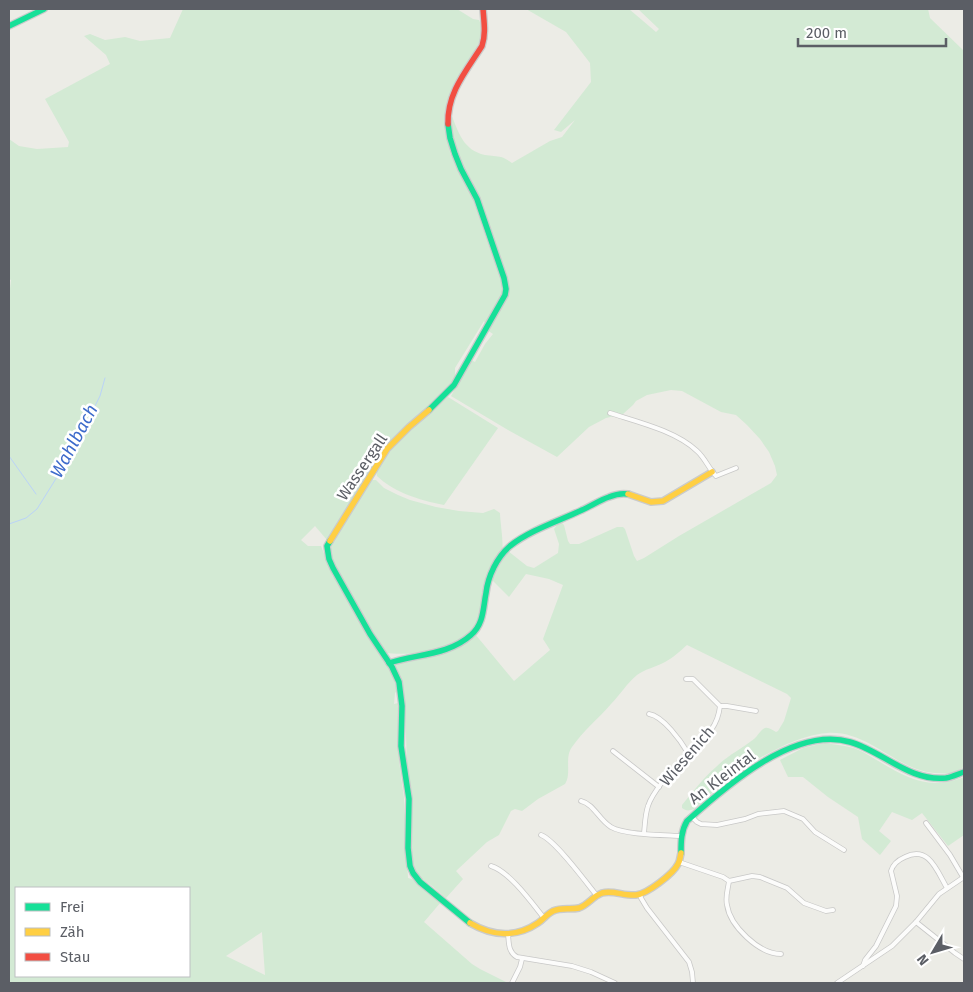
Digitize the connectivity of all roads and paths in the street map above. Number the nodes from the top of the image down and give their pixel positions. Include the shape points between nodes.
1 (44, 9) edge
2 (483, 9) edge
3 (9, 26) edge
4 (610, 413) dead end
5 (736, 468) dead end
6 (712, 472) junction
7 (388, 663) junction
8 (686, 678) dead end
9 (720, 706) junction
10 (756, 711) dead end
11 (649, 714) dead end
12 (613, 752) dead end
13 (688, 752) junction
14 (964, 772) edge
15 (659, 787) junction
16 (581, 801) dead end
17 (692, 817) junction
18 (926, 823) dead end
19 (644, 833) junction
20 (541, 835) dead end
21 (681, 836) junction
22 (844, 850) dead end
23 (679, 862) junction
24 (491, 866) dead end
25 (964, 877) edge
26 (729, 881) junction
27 (947, 888) junction
28 (640, 894) junction
29 (597, 896) junction
30 (833, 910) dead end
31 (544, 918) junction
32 (916, 922) junction
33 (508, 934) junction
34 (781, 954) dead end
35 (522, 959) junction
36 (964, 959) edge
37 (863, 966) junction
38 (512, 983) edge
39 (615, 983) edge
40 (693, 983) edge
41 (837, 983) edge

1 - 3 street
2 - 7 street, Wassergall via 486,35 451,98 447,120 452,148 477,198 504,278 505,295 454,384 387,450 327,546 333,568
4 - 6 street via 654,427 687,443 699,453
5 - 6 street via 718,476
6 - 7 street via 657,503 618,494 603,499 516,542 497,560 490,575 476,630 450,649
7 - 33 street, Wassergall via 399,683 404,770 409,797 409,865 417,879 471,924 486,932
8 - 9 street, Wiesenich via 693,679
9 - 10 street, Wiesenich
9 - 13 street, Wiesenich via 710,732
11 - 13 street via 665,724
12 - 15 street
13 - 15 street, Wiesenich
14 - 17 street, An Kleintal via 950,778 924,777 855,744 819,739 793,747 751,769
15 - 19 street, Wiesenich via 648,806
16 - 19 street via 612,827
17 - 21 street, An Kleintal via 683,826
17 - 22 street via 701,824 717,826 784,810 803,819 815,832
18 - 25 street
19 - 21 street
20 - 29 street via 547,837
21 - 23 street
23 - 26 street
23 - 28 street via 676,868
24 - 31 street via 523,891
25 - 27 street
26 - 30 street via 760,877 787,888 804,902 826,911
26 - 34 street via 727,906 735,923 755,945 770,953
27 - 32 street
27 - 37 street via 930,859 923,854 908,855 894,864 891,875 897,896 896,906
28 - 29 street via 606,892
28 - 40 street via 647,908 689,962
29 - 31 street via 580,907 559,909
31 - 33 street via 524,931
32 - 36 street
32 - 37 street via 892,946
33 - 35 street via 511,953
35 - 38 street
35 - 39 street via 572,966
37 - 41 street

